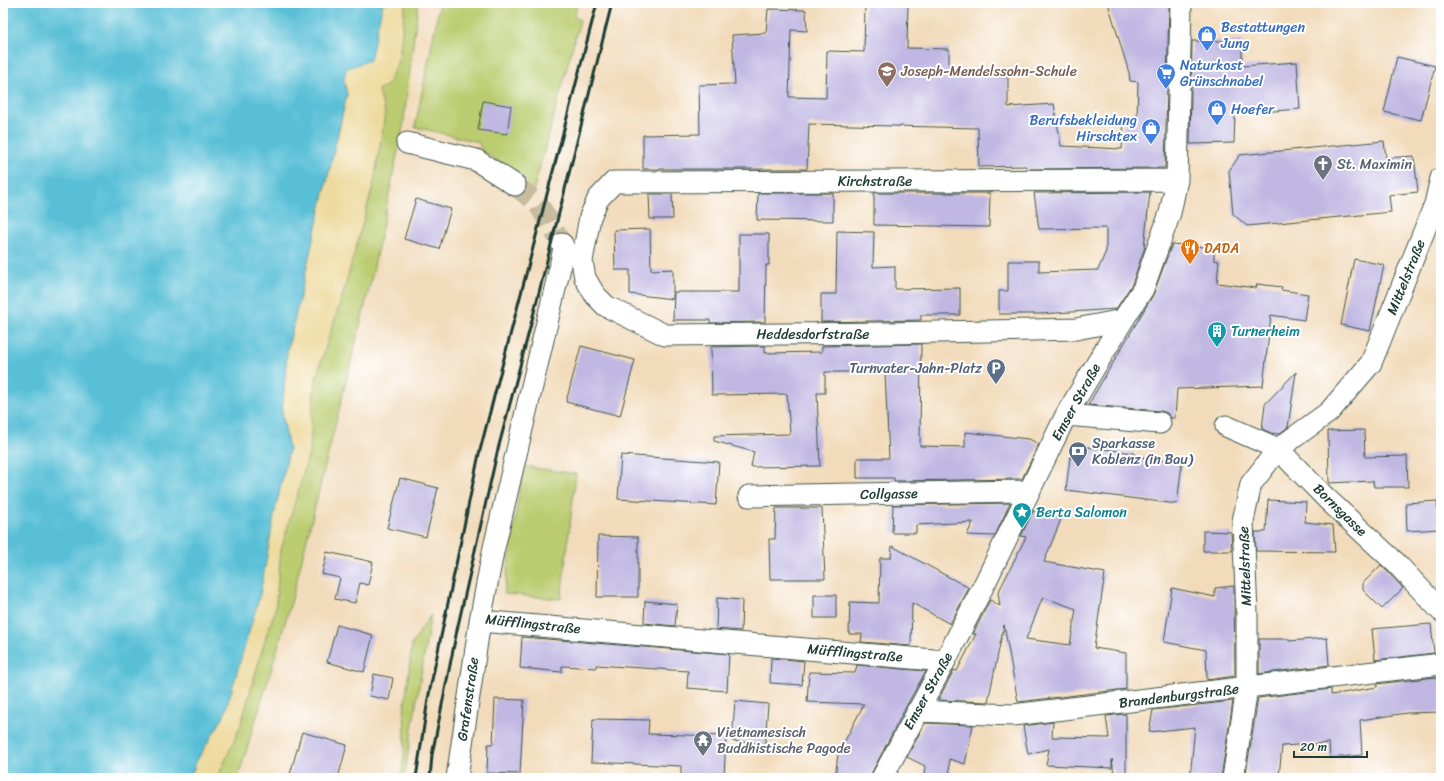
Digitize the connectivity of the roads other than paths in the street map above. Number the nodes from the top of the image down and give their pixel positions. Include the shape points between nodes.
1 (1181, 3) edge
2 (407, 143) dead end
3 (1441, 178) edge
4 (1177, 180) junction
5 (515, 185) tunnel mouth
6 (590, 217) joint
7 (562, 244) tunnel mouth
8 (1123, 320) junction
9 (1066, 415) junction
10 (1160, 422) dead end
11 (1226, 426) dead end
12 (1278, 449) junction
13 (1029, 492) junction
14 (749, 496) dead end
15 (1441, 611) edge
16 (480, 620) junction
17 (945, 661) junction
18 (1441, 664) edge
19 (1247, 688) junction
20 (917, 711) junction
21 (457, 778) edge
22 (882, 778) edge
23 (1233, 778) edge

1 - 4 street, Emser Straße
2 - 5 street via 476,160
3 - 12 street, Mittelstraße via 1435,204 1371,363 1329,412
4 - 6 street, Kirchstraße via 614,182 598,199
4 - 8 street, Emser Straße via 1170,213 1143,290
6 - 8 street, Heddesdorfstraße via 582,262 585,278 595,295 606,306 665,335 1076,329
7 - 16 street, Müfflingstraße via 564,248 558,276 493,552
8 - 9 street, Emser Straße
9 - 10 street
9 - 13 street, Emser Straße
11 - 12 street, Bornsgasse
12 - 15 street, Bornsgasse via 1327,499 1398,564
12 - 19 street, Mittelstraße via 1251,484 1243,521
13 - 14 street, Collgasse
13 - 17 street, Emser Straße
16 - 17 street, Müfflingstraße
16 - 21 street, Grafenstraße
17 - 20 street, Emser Straße
18 - 19 street, Brandenburgstraße
19 - 20 street, Brandenburgstraße via 1013,715
19 - 23 street, Mittelstraße
20 - 22 street, Emser Straße

